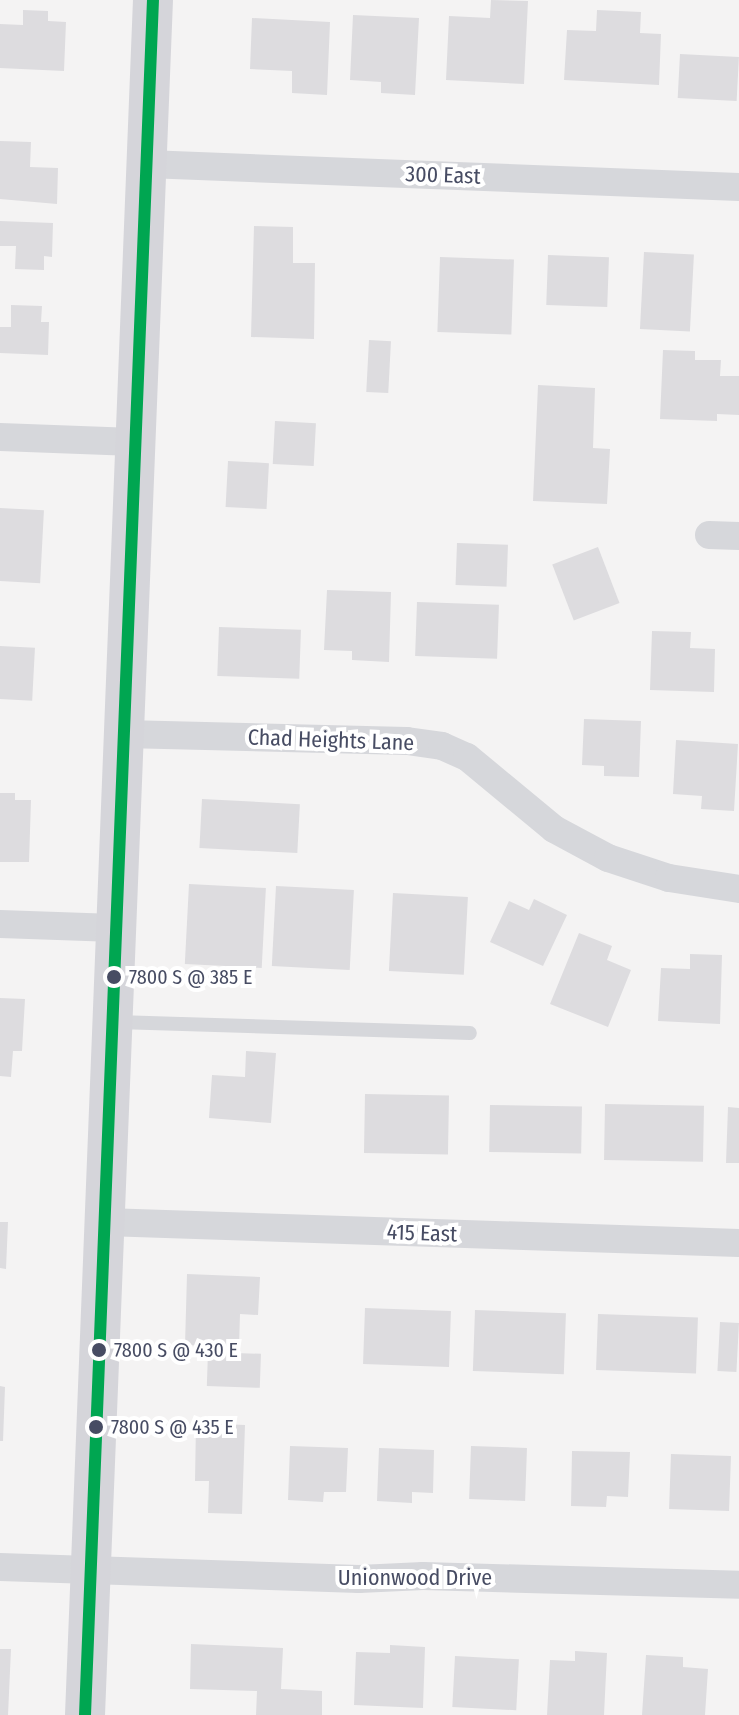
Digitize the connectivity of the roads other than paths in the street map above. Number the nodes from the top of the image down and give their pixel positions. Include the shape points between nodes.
1 (153, 0) edge
2 (147, 164) junction
3 (739, 187) edge
4 (0, 437) edge
5 (134, 442) junction
6 (709, 535) dead end
7 (739, 536) edge
8 (124, 734) junction
9 (739, 889) edge
10 (0, 924) edge
11 (115, 928) junction
12 (112, 1022) junction
13 (470, 1033) dead end
14 (105, 1222) junction
15 (739, 1243) edge
16 (0, 1567) edge
17 (92, 1570) junction
18 (739, 1585) edge
19 (85, 1715) edge

1 - 2 main road
2 - 3 street, 300 East
2 - 5 main road
4 - 5 street
5 - 8 main road
6 - 7 street
8 - 9 street, Chad Heights Lane via 442,746 467,757 554,829 608,858 669,878
8 - 11 main road
10 - 11 street
11 - 12 main road
12 - 13 lane
12 - 14 main road
14 - 15 street, 415 East
14 - 17 main road
16 - 17 street, Unionwood Drive
17 - 18 street, Unionwood Drive
17 - 19 main road

